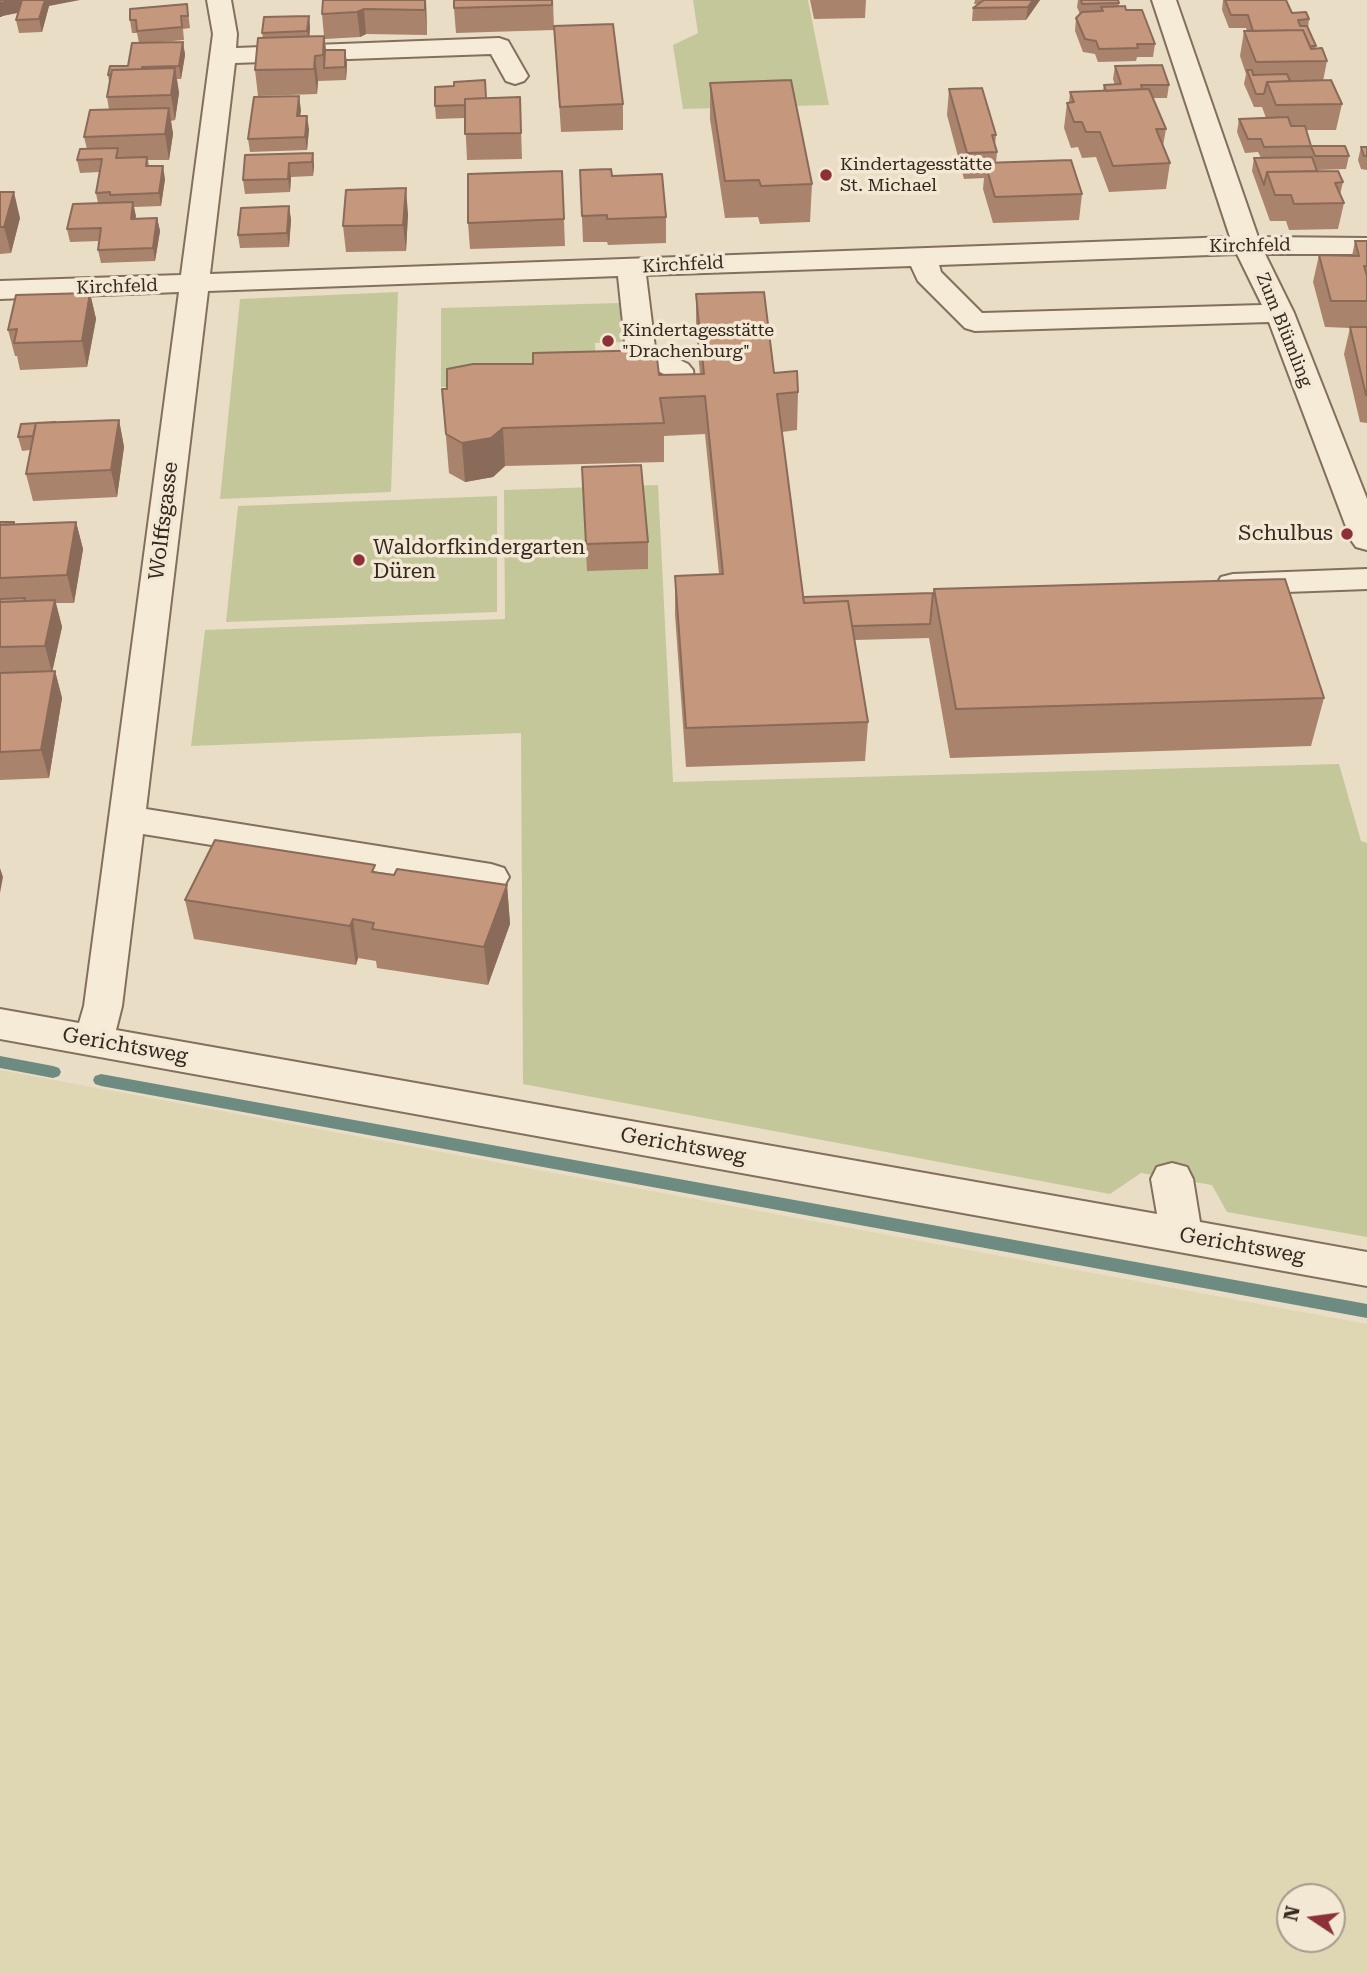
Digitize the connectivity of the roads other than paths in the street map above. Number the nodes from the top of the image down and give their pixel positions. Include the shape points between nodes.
1 (219, 0) edge
2 (1164, 0) edge
3 (223, 56) junction
4 (515, 76) dead end
5 (1247, 244) junction
6 (1367, 246) edge
7 (923, 257) junction
8 (631, 267) junction
9 (194, 284) junction
10 (0, 290) edge
11 (1280, 313) junction
12 (681, 399) edge
13 (1367, 540) edge
14 (1367, 579) edge
15 (1207, 585) edge
16 (127, 819) junction
17 (491, 877) dead end
18 (0, 1024) edge
19 (93, 1041) junction
20 (1172, 1179) dead end
21 (1181, 1235) junction
22 (1367, 1269) edge

1 - 3 street, Wolffsgasse via 225,34
2 - 5 street, Zum Blümling
3 - 4 street via 499,46
3 - 9 street, Wolffsgasse
5 - 6 street, Kirchfeld
5 - 7 street, Kirchfeld
5 - 11 street, Zum Blümling
7 - 8 street, Kirchfeld
7 - 11 street via 928,275 975,322
8 - 9 street, Kirchfeld
8 - 12 street via 641,352 678,370
9 - 10 street, Kirchfeld
9 - 16 street, Wolffsgasse
11 - 13 street, Zum Blümling
14 - 15 street
16 - 17 street
16 - 19 street, Wolffsgasse via 103,1006
18 - 19 street, Gerichtsweg
19 - 21 street, Gerichtsweg
20 - 21 street
21 - 22 street, Gerichtsweg

